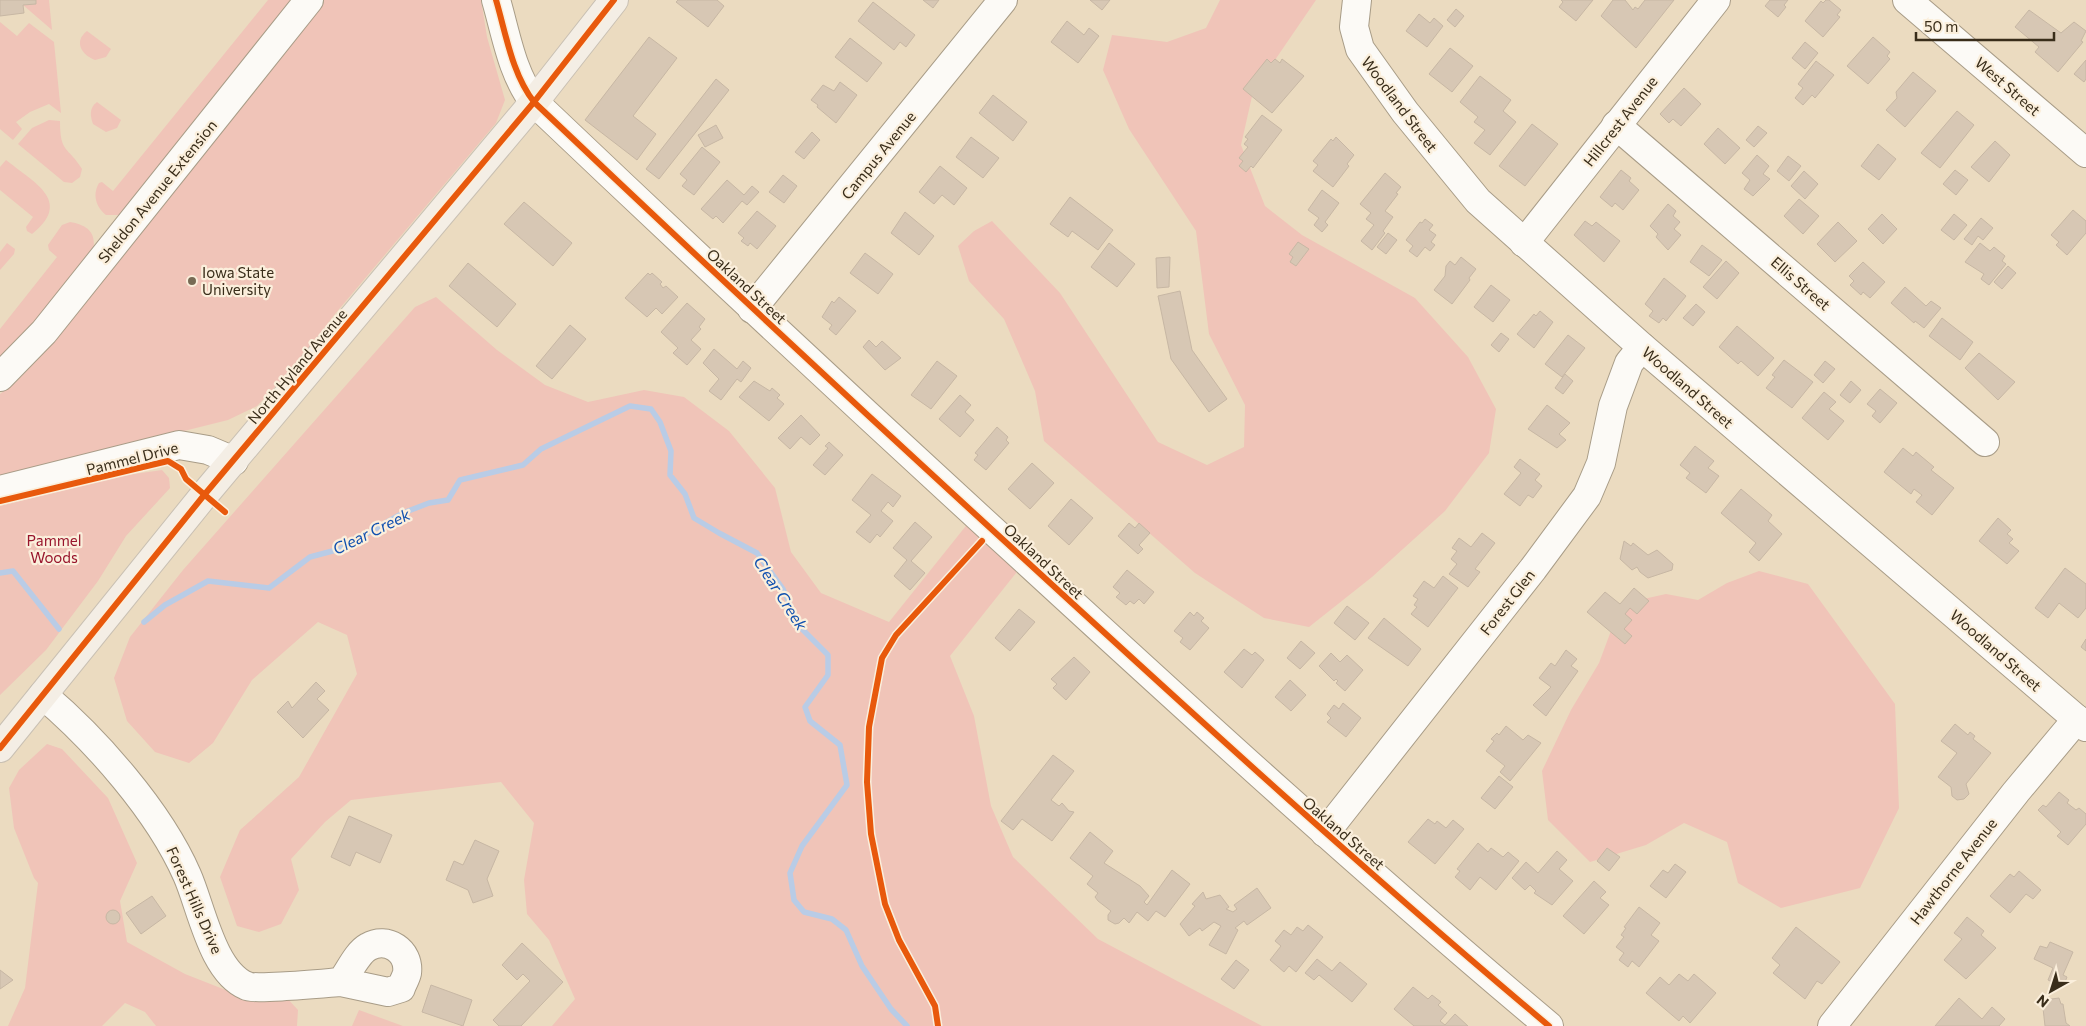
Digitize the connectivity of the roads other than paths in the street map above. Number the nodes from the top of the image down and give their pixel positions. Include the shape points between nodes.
1 (309, 0) edge
2 (496, 0) edge
3 (614, 0) edge
4 (1003, 0) edge
5 (1357, 0) edge
6 (1716, 0) edge
7 (1907, 0) edge
8 (534, 102) junction
9 (1616, 125) junction
10 (2086, 153) edge
11 (1524, 243) junction
12 (752, 309) junction
13 (1642, 347) junction
14 (0, 376) edge
15 (1985, 442) dead end
16 (234, 461) junction
17 (0, 490) edge
18 (43, 695) junction
19 (2081, 723) edge
20 (0, 748) edge
21 (1325, 833) junction
22 (341, 982) dead end
23 (1549, 1026) edge
24 (1832, 1026) edge

1 - 14 street, Sheldon Avenue Extension via 44,332
2 - 8 street, Oakland Street via 518,75
3 - 8 main road, North Hyland Avenue
4 - 12 street, Campus Avenue
5 - 11 street, Woodland Street via 1354,27 1360,50 1451,170 1478,201
6 - 9 street, Hillcrest Avenue
7 - 10 street, West Street
8 - 12 street, Oakland Street
8 - 16 main road, North Hyland Avenue
9 - 11 street, Hillcrest Avenue
9 - 15 street, Ellis Street
11 - 13 street, Woodland Street
12 - 21 street, Oakland Street
13 - 19 street, Woodland Street
13 - 21 street, Forest Glen via 1629,363 1613,406 1601,463 1586,496 1533,569
16 - 17 street, Pammel Drive via 208,450 179,445
16 - 18 main road, North Hyland Avenue
18 - 20 main road, North Hyland Avenue
18 - 22 street, Forest Hills Drive via 93,743 167,837 187,875 210,939 233,977 248,987
19 - 24 street, Hawthorne Avenue via 2016,792
21 - 23 street, Oakland Street

